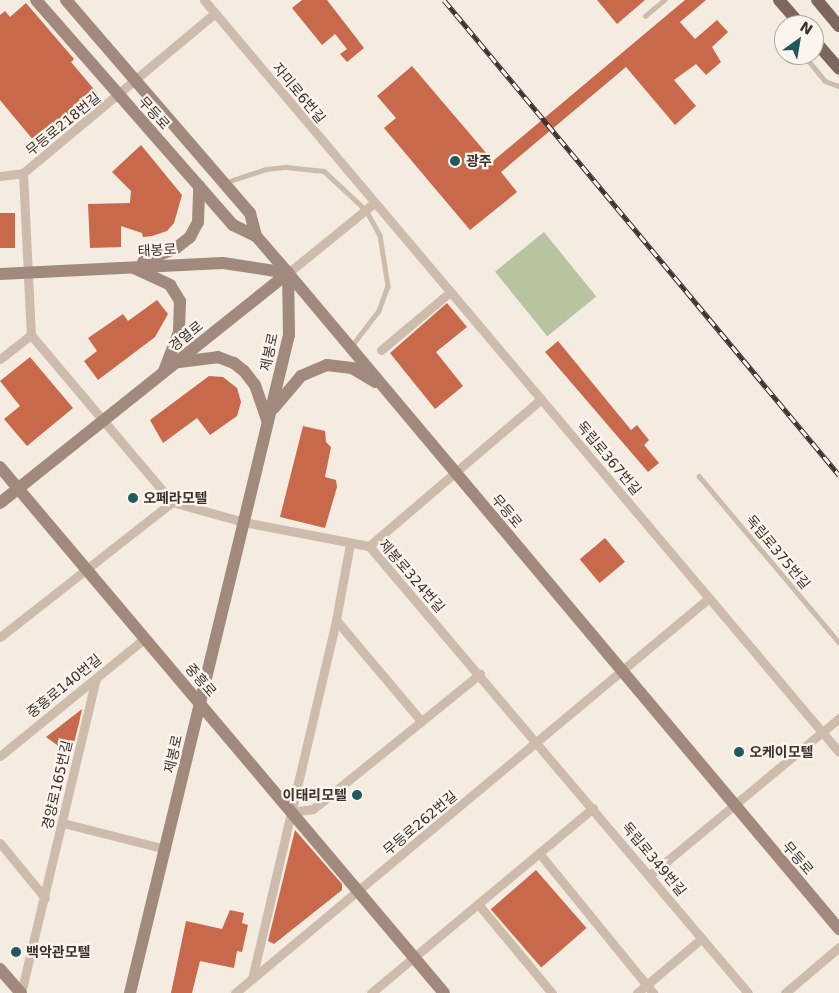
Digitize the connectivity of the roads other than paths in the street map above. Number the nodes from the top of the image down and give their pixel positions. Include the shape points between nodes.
1 (36, 0) edge
2 (66, 0) edge
3 (204, 0) edge
4 (664, 0) edge
5 (779, 0) edge
6 (817, 0) edge
7 (215, 14) junction
8 (791, 15) edge
9 (645, 16) dead end
10 (839, 26) edge
11 (824, 52) edge
12 (812, 65) edge
13 (839, 69) edge
14 (136, 80) junction
15 (839, 86) edge
16 (119, 96) junction
17 (23, 174) junction
18 (0, 176) edge
19 (226, 183) junction
20 (199, 186) junction
21 (374, 203) junction
22 (366, 210) junction
23 (256, 236) junction
24 (131, 267) junction
25 (28, 273) junction
26 (288, 273) junction
27 (0, 274) edge
28 (450, 292) junction
29 (31, 335) junction
30 (351, 347) junction
31 (382, 350) dead end
32 (0, 359) edge
33 (176, 363) junction
34 (164, 373) junction
35 (386, 389) junction
36 (540, 399) junction
37 (269, 417) junction
38 (102, 422) junction
39 (0, 467) edge
40 (454, 472) junction
41 (699, 476) dead end
42 (18, 489) junction
43 (172, 502) junction
44 (0, 503) edge
45 (244, 522) junction
46 (350, 544) junction
47 (369, 546) junction
48 (86, 569) junction
49 (709, 598) junction
50 (336, 620) junction
51 (0, 637) edge
52 (145, 638) junction
53 (839, 642) edge
54 (620, 671) junction
55 (480, 674) junction
56 (96, 678) junction
57 (200, 702) junction
58 (839, 718) edge
59 (421, 721) junction
60 (822, 732) junction
61 (539, 743) junction
62 (839, 752) edge
63 (0, 756) edge
64 (734, 806) junction
65 (594, 808) junction
66 (291, 812) junction
67 (63, 823) junction
68 (0, 843) edge
69 (166, 849) junction
70 (539, 853) junction
71 (650, 876) junction
72 (360, 891) junction
73 (45, 898) junction
74 (478, 904) junction
75 (839, 929) edge
76 (702, 938) junction
77 (839, 947) edge
78 (414, 957) junction
79 (0, 969) edge
80 (252, 978) junction
81 (646, 985) junction
82 (21, 993) edge
83 (130, 993) edge
84 (235, 993) edge
85 (371, 993) edge
86 (444, 993) edge
87 (552, 993) edge
88 (637, 993) edge
89 (653, 993) edge
90 (748, 993) edge
91 (785, 993) edge

1 - 16 street, 무등로
2 - 14 street, 무등로
3 - 7 street, 자미로6번길
4 - 9 lane
5 - 8 main road
6 - 10 main road
7 - 14 street, 무등로218번길
7 - 21 street, 자미로6번길
11 - 13 main road
12 - 15 lane via 825,81
14 - 16 street, 무등로218번길
14 - 19 street, 무등로
16 - 17 street, 무등로218번길
16 - 20 street, 무등로
17 - 18 street, 무등로218번길
17 - 25 street
19 - 22 lane via 266,169 317,169 337,180
19 - 23 street, 무등로 via 250,213
20 - 23 street, 무등로 via 232,225
20 - 24 street via 198,222 190,237 176,248
21 - 22 street
21 - 28 street, 독립로367번길
22 - 26 street
22 - 30 lane via 380,235 388,286 379,311
23 - 26 street, 무등로
24 - 25 street, 태봉로
24 - 26 street, 태봉로 via 223,263
24 - 34 street via 170,285 180,301 180,332
25 - 27 street, 태봉로
25 - 29 street
26 - 30 street, 무등로
26 - 33 street, 경열로
26 - 37 street, 제봉로 via 289,335
28 - 31 street
28 - 36 street, 독립로367번길
29 - 32 street
29 - 38 street
30 - 35 street, 무등로
33 - 34 street, 경열로
33 - 37 street via 218,357 234,363 255,385
34 - 38 street, 경열로
35 - 37 street via 352,368 327,365 301,376
35 - 40 street, 무등로
36 - 40 street
36 - 49 street, 독립로367번길
37 - 45 street, 제봉로
38 - 42 street, 경열로
38 - 43 street
39 - 42 street, 중흥로
40 - 47 street
40 - 54 street, 무등로
41 - 53 lane, 독립로375번길
42 - 44 street, 경열로
42 - 48 street, 중흥로
43 - 45 street
43 - 48 street
45 - 46 street, 제봉로324번길
45 - 57 street, 제봉로
46 - 47 street, 제봉로324번길
46 - 50 street
47 - 55 street, 제봉로324번길
48 - 51 street
48 - 52 street, 중흥로
49 - 54 street, 무등로262번길
49 - 60 street, 독립로367번길
50 - 59 street
50 - 66 street
52 - 56 street, 중흥로140번길
52 - 57 street, 중흥로
54 - 61 street, 무등로262번길
54 - 64 street, 무등로
55 - 59 street
55 - 61 street, 제봉로324번길
56 - 63 street, 중흥로140번길
56 - 67 street, 경양로165번길
57 - 66 street, 중흥로
57 - 69 street, 제봉로
58 - 60 street
59 - 66 street via 313,810
60 - 62 street, 독립로367번길
60 - 64 street
61 - 65 street, 독립로349번길
61 - 72 street, 무등로262번길
64 - 71 street
64 - 75 street, 무등로
65 - 70 street
65 - 71 street, 독립로349번길
66 - 72 street, 중흥로
66 - 80 street
67 - 69 street
67 - 73 street, 경양로165번길
68 - 73 street
69 - 83 street, 제봉로
70 - 74 street
70 - 81 street
71 - 76 street, 독립로349번길
72 - 78 street, 중흥로
72 - 80 street, 무등로262번길
73 - 82 street, 경양로165번길
74 - 78 street
74 - 87 street
76 - 81 street
76 - 90 street, 독립로349번길
77 - 91 street
78 - 85 street
78 - 86 street, 중흥로
79 - 82 street
80 - 84 street, 무등로262번길
81 - 88 street
81 - 89 street

